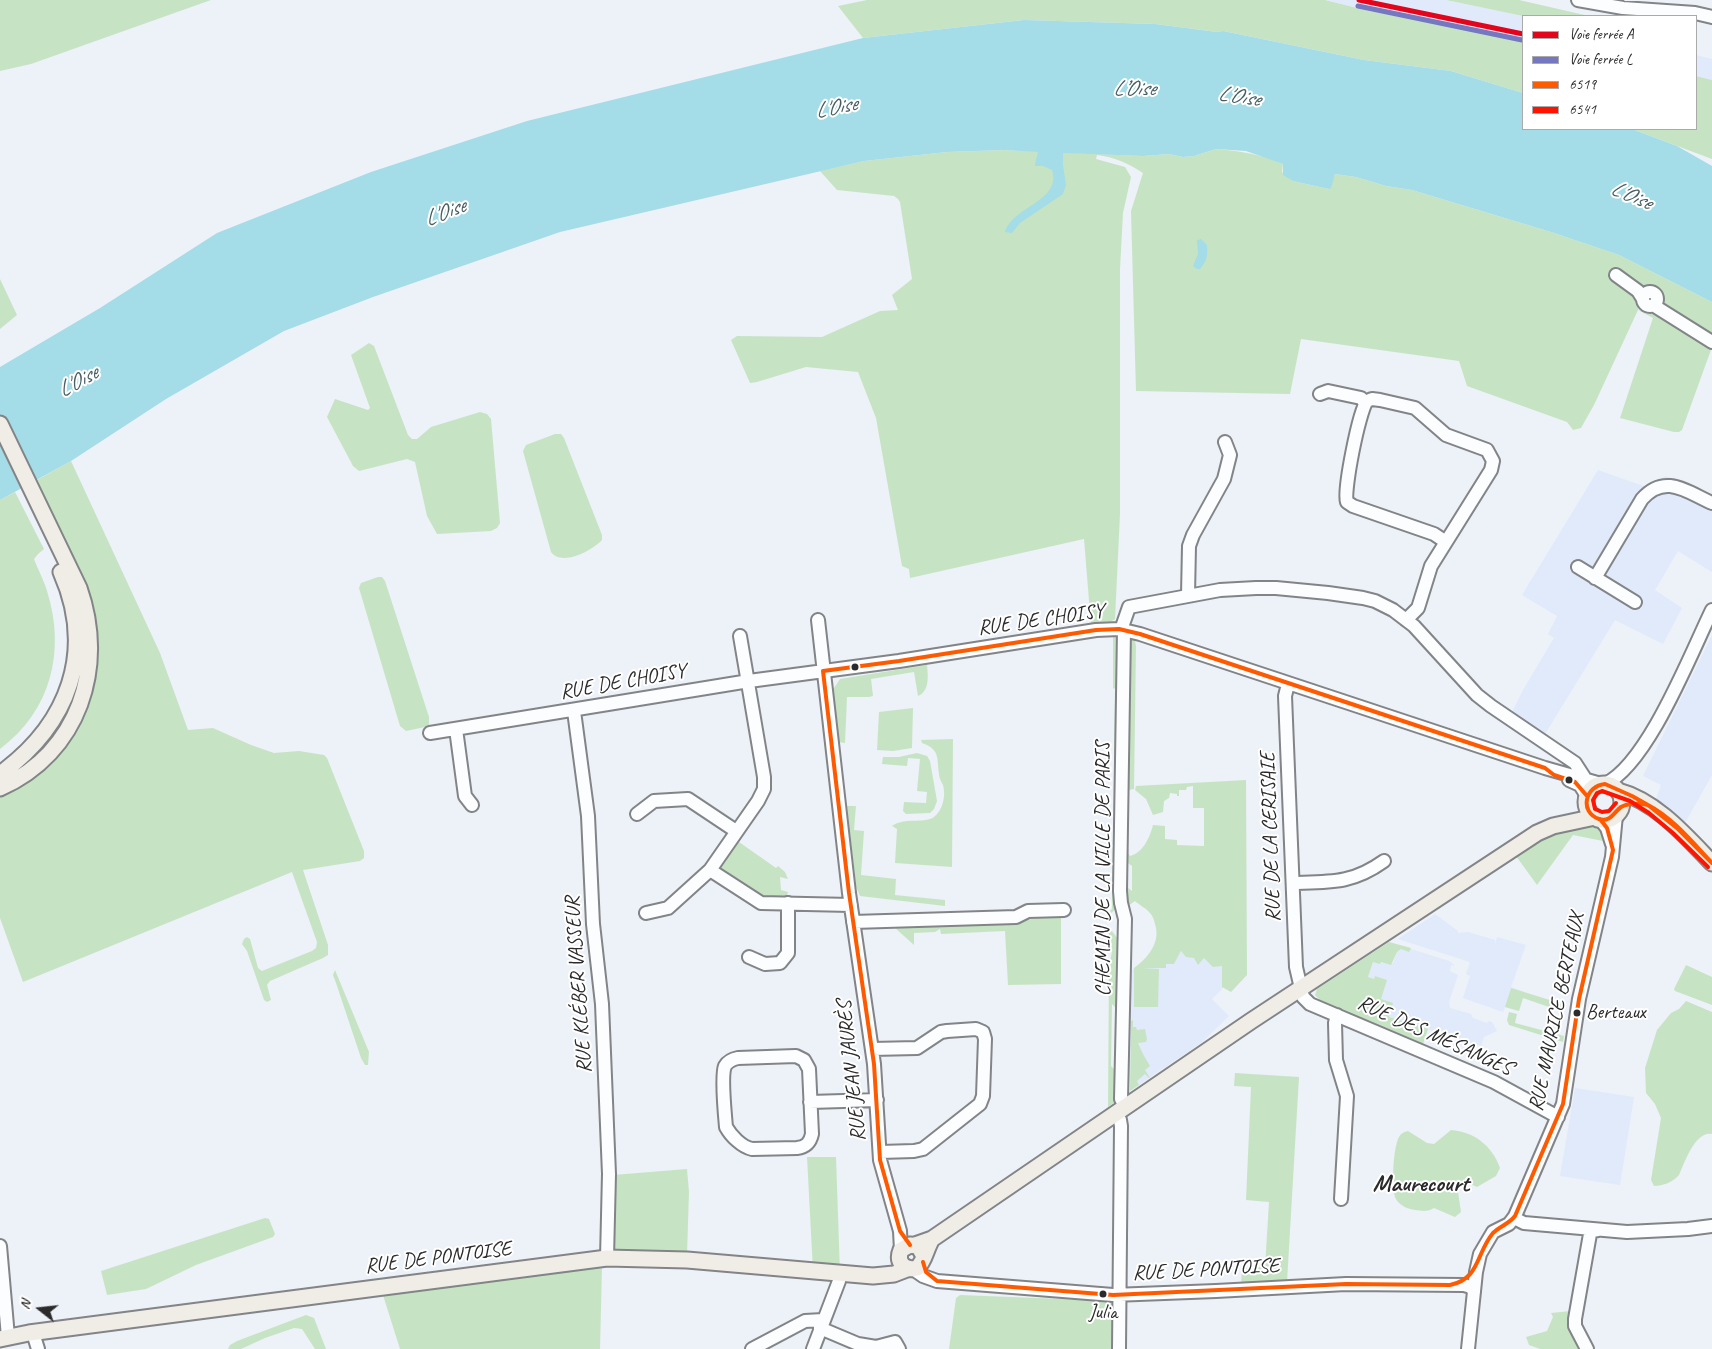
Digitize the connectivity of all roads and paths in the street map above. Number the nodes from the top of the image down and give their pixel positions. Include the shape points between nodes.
1 (1578, 0) edge
2 (1712, 17) edge
3 (1616, 275) dead end
4 (1712, 342) edge
5 (1320, 394) dead end
6 (1365, 403) junction
7 (1, 432) edge
8 (1225, 442) dead end
9 (1712, 504) edge
10 (53, 542) junction
11 (1446, 542) junction
12 (1578, 567) dead end
13 (1595, 578) junction
14 (1188, 595) junction
15 (1635, 602) dead end
16 (1712, 610) edge
17 (818, 620) dead end
18 (1406, 620) junction
19 (1123, 630) junction
20 (740, 636) dead end
21 (823, 671) junction
22 (749, 681) junction
23 (1288, 684) junction
24 (574, 711) junction
25 (456, 730) junction
26 (430, 733) dead end
27 (0, 774) edge
28 (1581, 787) junction
29 (1608, 787) junction
30 (0, 788) edge
31 (472, 805) dead end
32 (1648, 806) junction
33 (1619, 811) junction
34 (637, 814) dead end
35 (1598, 818) junction
36 (1555, 826) junction
37 (736, 831) junction
38 (1613, 848) junction
39 (1384, 861) dead end
40 (1712, 863) edge
41 (710, 870) junction
42 (1293, 884) junction
43 (788, 903) junction
44 (851, 905) junction
45 (1064, 910) dead end
46 (646, 913) dead end
47 (854, 922) junction
48 (748, 957) dead end
49 (1300, 989) junction
50 (1337, 1015) junction
51 (872, 1049) junction
52 (877, 1100) junction
53 (810, 1102) junction
54 (1120, 1113) junction
55 (1558, 1117) junction
56 (880, 1152) junction
57 (1342, 1199) dead end
58 (1516, 1214) junction
59 (1712, 1226) edge
60 (1589, 1232) junction
61 (0, 1246) edge
62 (1480, 1254) junction
63 (911, 1256) junction
64 (606, 1258) junction
65 (1, 1269) edge
66 (840, 1273) junction
67 (1457, 1285) junction
68 (1474, 1292) junction
69 (1119, 1295) junction
70 (822, 1324) junction
71 (33, 1333) junction
72 (4, 1338) edge
73 (38, 1349) edge
74 (752, 1349) edge
75 (813, 1349) edge
76 (899, 1349) edge
77 (1119, 1349) edge
78 (1468, 1349) edge
79 (1587, 1349) edge

1 - 2 street
3 - 4 street
5 - 6 street via 1328,391 1361,398
6 - 11 street via 1346,493 1347,502 1434,534
6 - 11 street via 1375,399 1415,408 1446,435 1489,451 1492,467
7 - 10 main road
8 - 14 street via 1230,455 1224,479 1189,546
9 - 13 street via 1674,486 1653,489 1642,499
10 - 27 main road via 74,612 75,667 66,696 47,727 25,753
10 - 30 main road via 79,588 88,615 91,648 88,675 77,710 59,741 31,770
11 - 18 street via 1431,566 1418,608
12 - 13 street
13 - 15 street
14 - 18 street via 1256,588 1328,593 1375,601
14 - 19 street, CHEMIN DE LA VILLE DE PARIS via 1129,607
16 - 29 street via 1654,729 1620,774 1617,785
17 - 21 street
18 - 28 street via 1491,706 1572,762
19 - 21 street, RUE DE CHOISY via 1096,630
19 - 23 street, RUE DE CHOISY
19 - 54 street, CHEMIN DE LA VILLE DE PARIS via 1120,891 1126,918
20 - 22 street
21 - 22 street, RUE DE CHOISY
21 - 44 street, RUE JEAN JAURÈS
22 - 24 street, RUE DE CHOISY
22 - 37 street via 764,788
23 - 28 street, RUE DE CHOISY via 1545,768
23 - 42 street, RUE DE LA CERISAIE via 1285,696
24 - 25 street, RUE DE CHOISY
24 - 64 street, RUE KLÉBER VASSEUR via 588,816 593,924 602,1004 609,1174
25 - 26 street, RUE DE CHOISY
25 - 31 street via 465,796
28 - 29 main road
28 - 35 main road via 1588,810
28 - 36 main road via 1576,814
29 - 32 main road
29 - 33 main road via 1621,797
32 - 33 main road via 1633,804
32 - 40 main road via 1666,818
33 - 35 main road via 1608,819
33 - 38 street, RUE MAURICE BERTEAUX
34 - 37 street via 654,801 688,799
35 - 36 main road
35 - 38 street via 1607,828
36 - 49 main road via 1537,833
37 - 41 street
38 - 55 street, RUE MAURICE BERTEAUX via 1586,964 1563,1104
39 - 42 street via 1371,870 1340,882
41 - 43 street via 757,901
41 - 46 street via 668,908
42 - 49 street, RUE DE LA CERISAIE via 1296,967
43 - 44 street
43 - 48 street via 788,953 780,963 765,964
44 - 47 street, RUE JEAN JAURÈS
45 - 47 street via 1029,911 1016,916
47 - 51 street, RUE JEAN JAURÈS
49 - 50 street, RUE DES MÉSANGES via 1310,1004
49 - 54 main road
50 - 55 street, RUE DES MÉSANGES via 1505,1088
50 - 57 street via 1336,1060 1347,1096
51 - 52 street, RUE JEAN JAURÈS
51 - 56 street via 917,1048 947,1030 976,1030 983,1032 985,1039 980,1104 923,1149
52 - 53 street
52 - 56 street, RUE JEAN JAURÈS
53 - 53 street via 809,1069 802,1058 738,1058 725,1067 726,1126 749,1149 807,1145 812,1134
54 - 63 main road
54 - 69 street, CHEMIN DE LA VILLE DE PARIS
55 - 58 street, RUE MAURICE BERTEAUX
56 - 63 street, RUE JEAN JAURÈS via 900,1231
58 - 60 street via 1524,1223
58 - 62 street via 1494,1232
59 - 60 street
60 - 79 street via 1575,1319 1575,1326
61 - 65 street
62 - 67 street via 1469,1279
62 - 68 street
63 - 66 main road, RUE DE PONTOISE via 875,1276
63 - 69 street, RUE DE PONTOISE via 923,1276 937,1281
64 - 66 main road, RUE DE PONTOISE via 686,1260
64 - 71 main road, RUE DE PONTOISE
65 - 72 street
66 - 70 street
67 - 68 street, RUE DE PONTOISE via 1468,1285
67 - 69 street, RUE DE PONTOISE via 1346,1284
68 - 78 street
69 - 77 street, CHEMIN DE LA VILLE DE PARIS
70 - 74 street via 806,1321
70 - 75 street
70 - 76 street via 858,1344 876,1347 895,1342
71 - 72 main road, RUE DE PONTOISE
71 - 73 street

